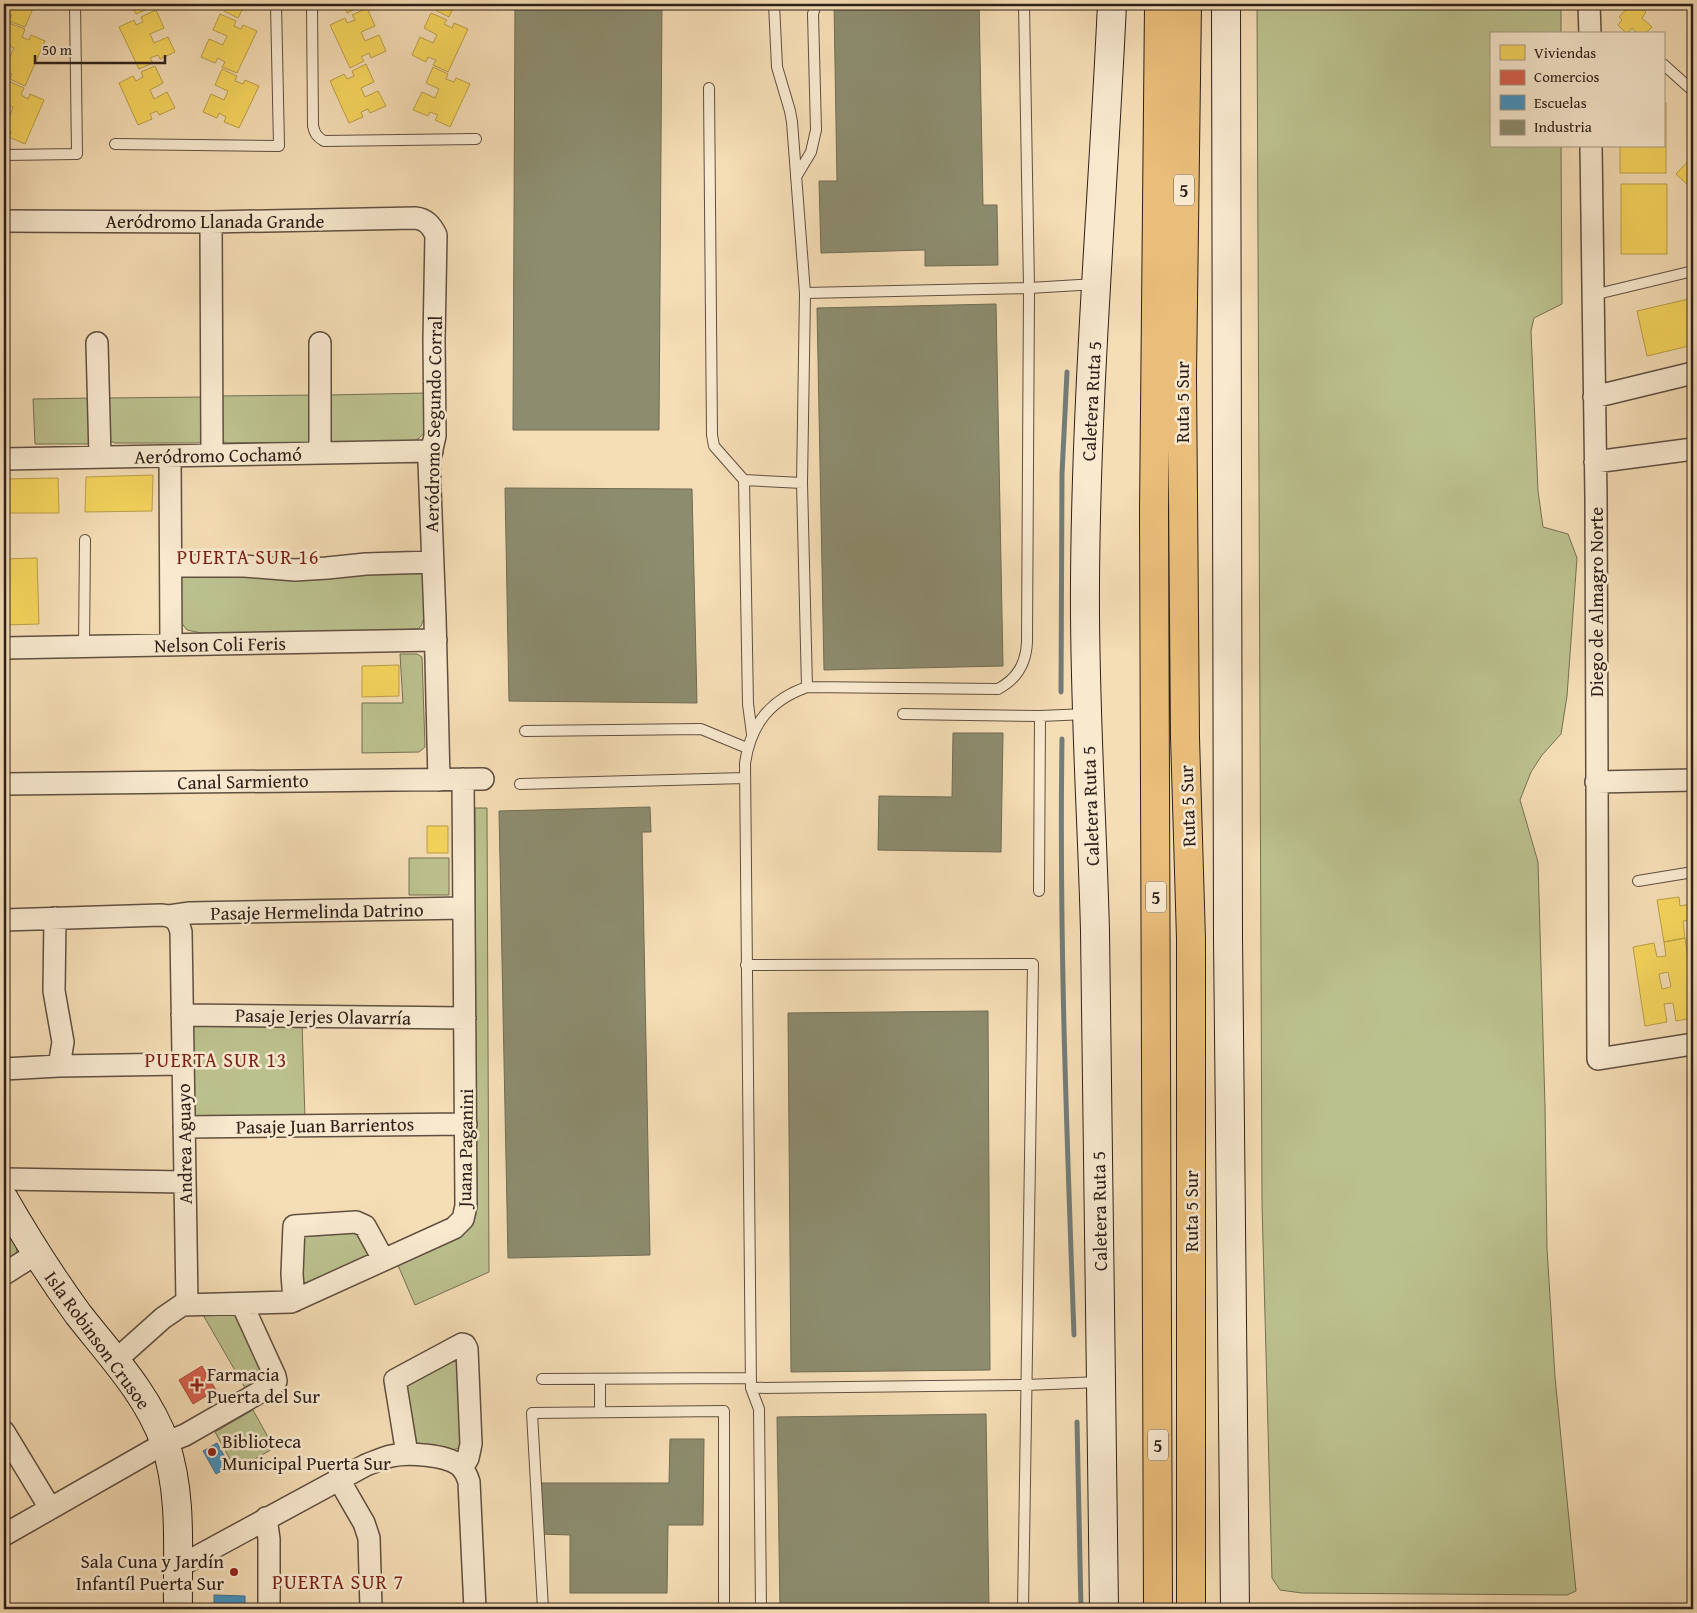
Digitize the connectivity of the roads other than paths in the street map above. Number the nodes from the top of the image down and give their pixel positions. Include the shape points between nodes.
1 (74, 4) edge
2 (276, 4) edge
3 (312, 4) edge
4 (774, 4) edge
5 (816, 4) edge
6 (1024, 4) edge
7 (1112, 4) edge
8 (1159, 4) edge
9 (1187, 4) edge
10 (1226, 4) edge
11 (1589, 4) edge
12 (1590, 32) edge
13 (1664, 65) edge
14 (709, 88) dead end
15 (1693, 92) edge
16 (476, 139) dead end
17 (115, 144) dead end
18 (1591, 148) edge
19 (4, 154) edge
20 (796, 177) junction
21 (4, 221) edge
22 (212, 222) junction
23 (426, 222) joint
24 (1693, 271) edge
25 (1096, 284) junction
26 (1029, 288) junction
27 (805, 293) junction
28 (1593, 295) junction
29 (97, 343) dead end
30 (320, 343) dead end
31 (1693, 373) edge
32 (1594, 397) junction
33 (1693, 449) edge
34 (432, 451) junction
35 (320, 453) junction
36 (212, 455) junction
37 (170, 456) junction
38 (100, 457) junction
39 (4, 459) edge
40 (1595, 462) junction
41 (744, 480) junction
42 (802, 483) junction
43 (85, 540) dead end
44 (433, 562) junction
45 (171, 566) junction
46 (436, 640) junction
47 (171, 645) junction
48 (84, 646) junction
49 (4, 648) edge
50 (807, 688) junction
51 (903, 714) dead end
52 (1086, 714) junction
53 (1040, 716) junction
54 (525, 730) dead end
55 (752, 734) junction
56 (747, 748) junction
57 (745, 778) junction
58 (473, 779) joint
59 (439, 780) junction
60 (1693, 780) edge
61 (1596, 782) junction
62 (4, 784) edge
63 (520, 784) dead end
64 (1693, 872) edge
65 (1638, 880) dead end
66 (1039, 891) dead end
67 (464, 908) junction
68 (169, 916) junction
69 (54, 918) junction
70 (4, 920) edge
71 (746, 965) junction
72 (182, 1015) junction
73 (465, 1018) junction
74 (1693, 1044) edge
75 (182, 1064) junction
76 (59, 1066) junction
77 (4, 1069) edge
78 (466, 1124) junction
79 (184, 1127) junction
80 (4, 1179) edge
81 (185, 1182) junction
82 (4, 1199) edge
83 (36, 1254) junction
84 (383, 1259) junction
85 (4, 1274) edge
86 (294, 1301) junction
87 (187, 1303) junction
88 (242, 1304) junction
89 (116, 1360) junction
90 (542, 1379) dead end
91 (600, 1379) junction
92 (1102, 1382) junction
93 (751, 1383) junction
94 (1026, 1384) junction
95 (600, 1411) junction
96 (4, 1432) edge
97 (165, 1443) junction
98 (407, 1454) junction
99 (462, 1468) junction
100 (338, 1478) junction
101 (50, 1508) junction
102 (266, 1518) junction
103 (4, 1535) edge
104 (178, 1566) junction
105 (178, 1609) edge
106 (269, 1609) edge
107 (371, 1609) edge
108 (475, 1609) edge
109 (543, 1609) edge
110 (724, 1609) edge
111 (761, 1609) edge
112 (1023, 1609) edge
113 (1104, 1609) edge
114 (1158, 1609) edge
115 (1191, 1609) edge
116 (1235, 1609) edge

1 - 19 lane via 77,154
2 - 17 lane via 279,146
3 - 16 lane via 313,126 318,138 324,141
4 - 20 lane via 777,68 790,111
5 - 20 lane via 813,14 816,130 811,152
6 - 26 lane
7 - 25 street, Caletera Ruta 5
8 - 114 highway, Ruta 5 Sur / 5 via 1154,502
9 - 115 highway, Ruta 5 Sur / 5 via 1182,385 1185,736 1192,939
10 - 116 street via 1228,946
11 - 12 street
13 - 15 lane
14 - 41 lane via 712,435 714,446
18 - 28 street, Diego de Almagro Norte
20 - 27 lane
21 - 22 street, Aeródromo Llanada Grande
22 - 23 street, Aeródromo Llanada Grande via 415,218
22 - 36 street
23 - 34 street, Aeródromo Segundo Corral via 436,235 435,436
24 - 28 lane
25 - 26 lane
25 - 52 street, Caletera Ruta 5 via 1085,584
26 - 27 lane
26 - 50 lane via 1027,651 1021,668 998,689
27 - 42 lane
28 - 32 street, Diego de Almagro Norte
29 - 38 street
30 - 35 street
31 - 32 street
32 - 40 street, Diego de Almagro Norte
33 - 40 street
34 - 35 street, Aeródromo Cochamó
34 - 44 street, Aeródromo Segundo Corral via 429,462
35 - 36 street, Aeródromo Cochamó
36 - 37 street, Aeródromo Cochamó
37 - 38 street, Aeródromo Cochamó
37 - 45 street
38 - 39 street, Aeródromo Cochamó
40 - 61 street, Diego de Almagro Norte
41 - 42 lane
41 - 55 lane via 748,704
42 - 50 lane
43 - 48 lane
44 - 45 street via 295,570
44 - 46 street, Aeródromo Segundo Corral
45 - 47 street
46 - 47 street, Nelson Coli Feris
46 - 59 street, Aeródromo Segundo Corral
47 - 48 street, Nelson Coli Feris
48 - 49 street, Nelson Coli Feris
50 - 55 lane via 793,692 769,709
51 - 53 lane
52 - 53 lane
52 - 92 street, Caletera Ruta 5 via 1094,877
53 - 66 lane
54 - 56 lane via 701,729
55 - 56 lane
56 - 57 lane
57 - 63 lane
57 - 71 lane
58 - 59 street, Canal Sarmiento
58 - 67 street, Juana Paganini
59 - 62 street, Canal Sarmiento
60 - 61 street
61 - 74 street, Diego de Almagro Norte via 1598,1059
64 - 65 lane
67 - 68 street, Pasaje Hermelinda Datrino
67 - 73 street, Juana Paganini
68 - 69 street
68 - 72 street, Andrea Aguayo via 178,922 180,932
69 - 70 street
69 - 76 street via 54,984 64,1042
71 - 93 lane
71 - 94 lane via 1033,964
72 - 73 street, Pasaje Jerjes Olavarría
72 - 75 street, Andrea Aguayo
73 - 78 street, Juana Paganini
75 - 76 street
75 - 79 street, Andrea Aguayo
76 - 77 street
78 - 79 street, Pasaje Juan Barrientos
78 - 84 street, Juana Paganini via 466,1206 463,1218 454,1228
79 - 81 street, Andrea Aguayo
80 - 81 street
81 - 87 street, Andrea Aguayo
82 - 83 street, Isla Robinson Crusoe
83 - 85 street
83 - 89 street, Isla Robinson Crusoe
84 - 86 street, Juana Paganini
84 - 86 street via 365,1226 359,1222 294,1226
86 - 88 street, Juana Paganini
87 - 88 street, Juana Paganini
87 - 89 street via 178,1306
88 - 97 street via 276,1382 185,1435
89 - 97 street, Isla Robinson Crusoe via 146,1404
90 - 91 lane
91 - 93 lane
91 - 95 lane
92 - 94 lane
92 - 113 street, Caletera Ruta 5
93 - 94 lane
93 - 111 lane via 760,1409
94 - 112 lane
95 - 109 lane via 532,1413
95 - 110 lane via 724,1411
96 - 101 street
97 - 101 street
97 - 104 street, Isla Robinson Crusoe via 176,1499
98 - 99 street via 453,1461
98 - 99 street via 395,1380 465,1344 468,1349 471,1444
98 - 100 street via 391,1456
99 - 108 street via 469,1482
100 - 102 street
100 - 107 street via 369,1538
101 - 103 street
102 - 104 street
102 - 106 street
104 - 105 street, Isla Robinson Crusoe

